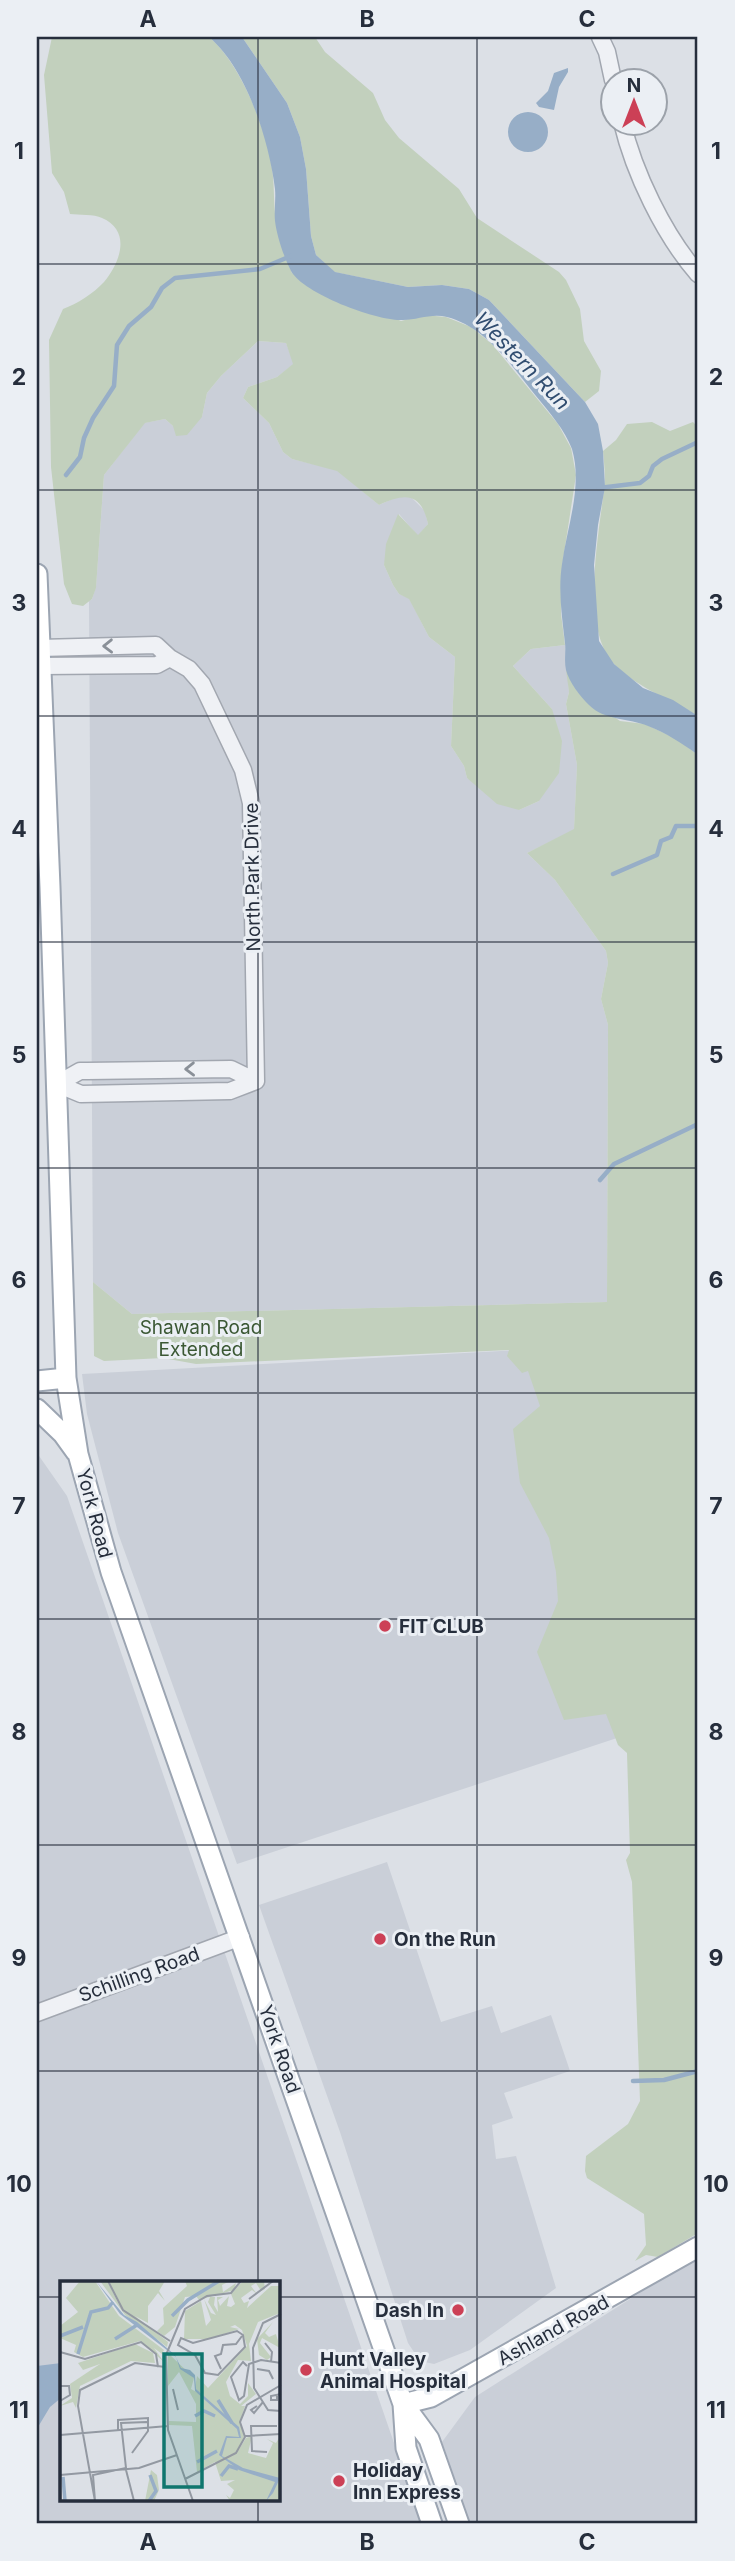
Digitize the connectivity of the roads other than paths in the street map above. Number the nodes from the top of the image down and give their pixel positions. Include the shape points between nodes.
1 (600, 37) edge
2 (610, 66) edge
3 (627, 136) edge
4 (698, 274) edge
5 (37, 574) edge
6 (41, 657) junction
7 (256, 1081) junction
8 (57, 1084) junction
9 (66, 1378) junction
10 (37, 1381) edge
11 (37, 1409) edge
12 (78, 1454) junction
13 (241, 1937) junction
14 (37, 2012) edge
15 (698, 2247) edge
16 (403, 2404) junction
17 (432, 2524) edge
18 (459, 2524) edge

1 - 2 street
3 - 4 street via 664,223
5 - 6 main road, York Road
6 - 7 street, North Park Drive via 158,665 170,657 202,684 250,793
6 - 8 main road, York Road
7 - 8 street via 230,1091 81,1094
7 -> 8 street via 230,1069 87,1070
8 - 9 main road, York Road
9 - 10 main road
9 - 12 main road, York Road
11 - 12 main road
12 - 13 main road, York Road via 130,1630
13 - 14 street, Schilling Road
13 - 16 main road, York Road
15 - 16 main road, Ashland Road via 432,2397
16 - 17 main road, York Road via 406,2448
16 - 18 main road, York Road via 429,2439

